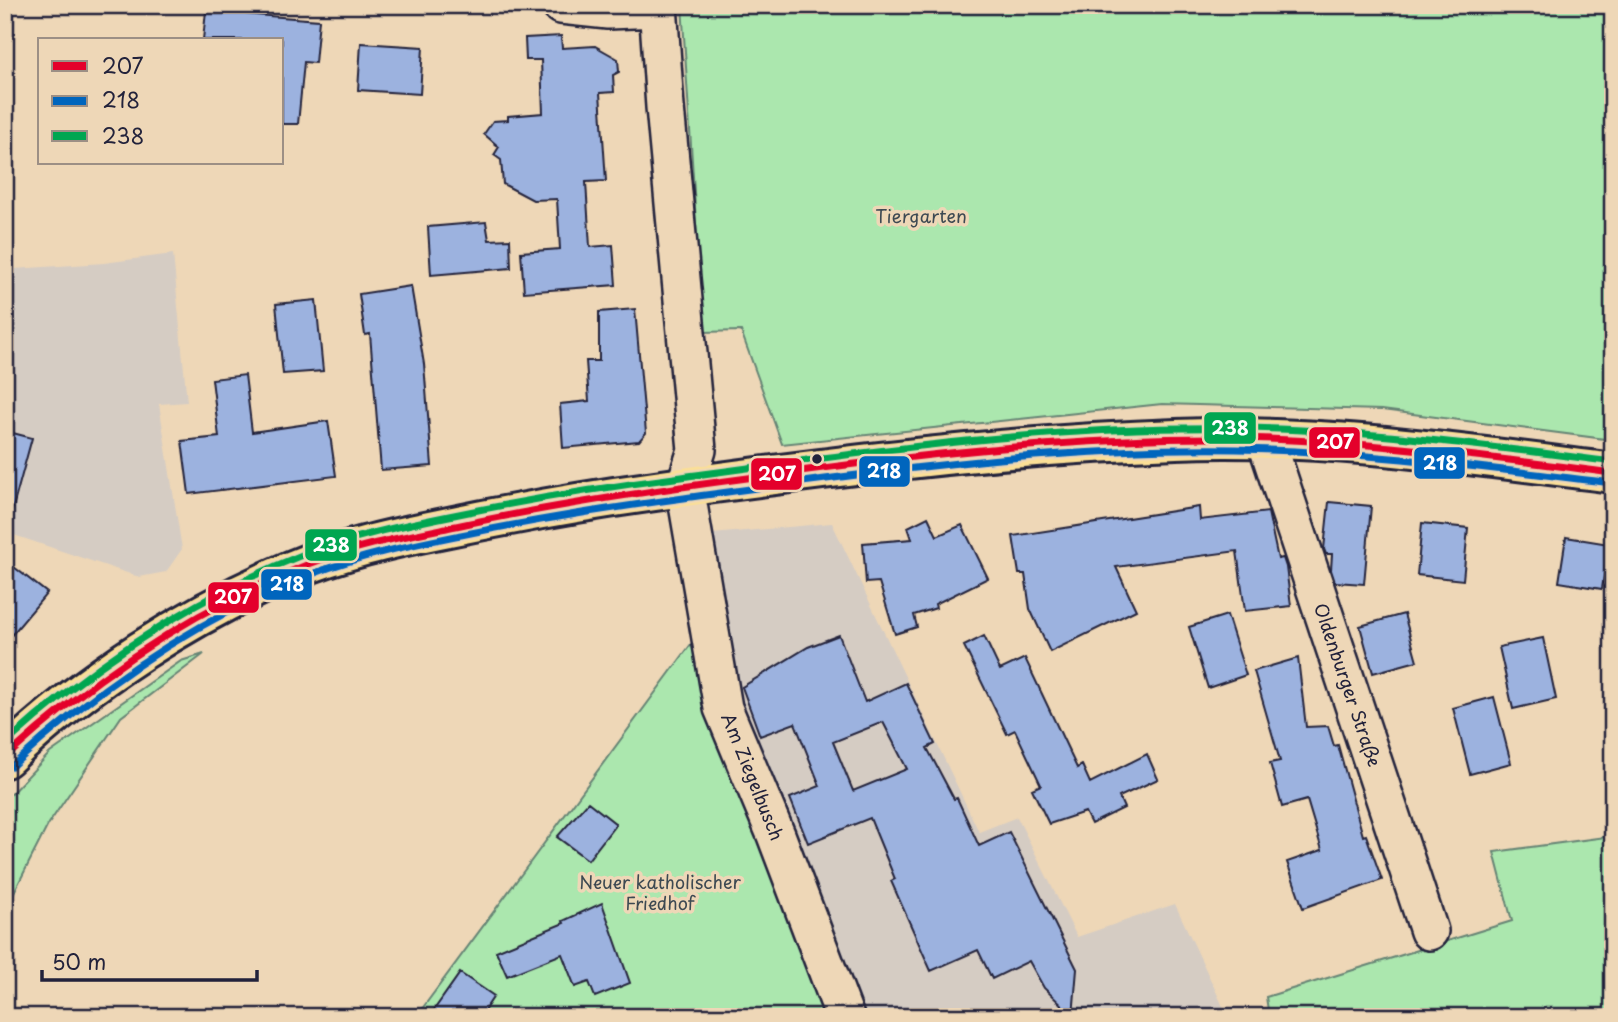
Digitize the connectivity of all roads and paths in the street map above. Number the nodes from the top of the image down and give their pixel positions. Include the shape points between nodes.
1 (561, 5) edge
2 (658, 6) edge
3 (1266, 440) junction
4 (1613, 474) edge
5 (685, 487) junction
6 (5, 758) edge
7 (1429, 931) dead end
8 (845, 1017) edge

1 - 2 street via 608,10
2 - 5 street via 697,450
3 - 4 main road via 1483,457
3 - 5 main road via 1178,438 1053,447
3 - 7 street, Oldenburger Straße
5 - 6 main road via 513,513 369,544 295,569 194,618 135,655
5 - 8 street, Am Ziegelbusch via 723,708

